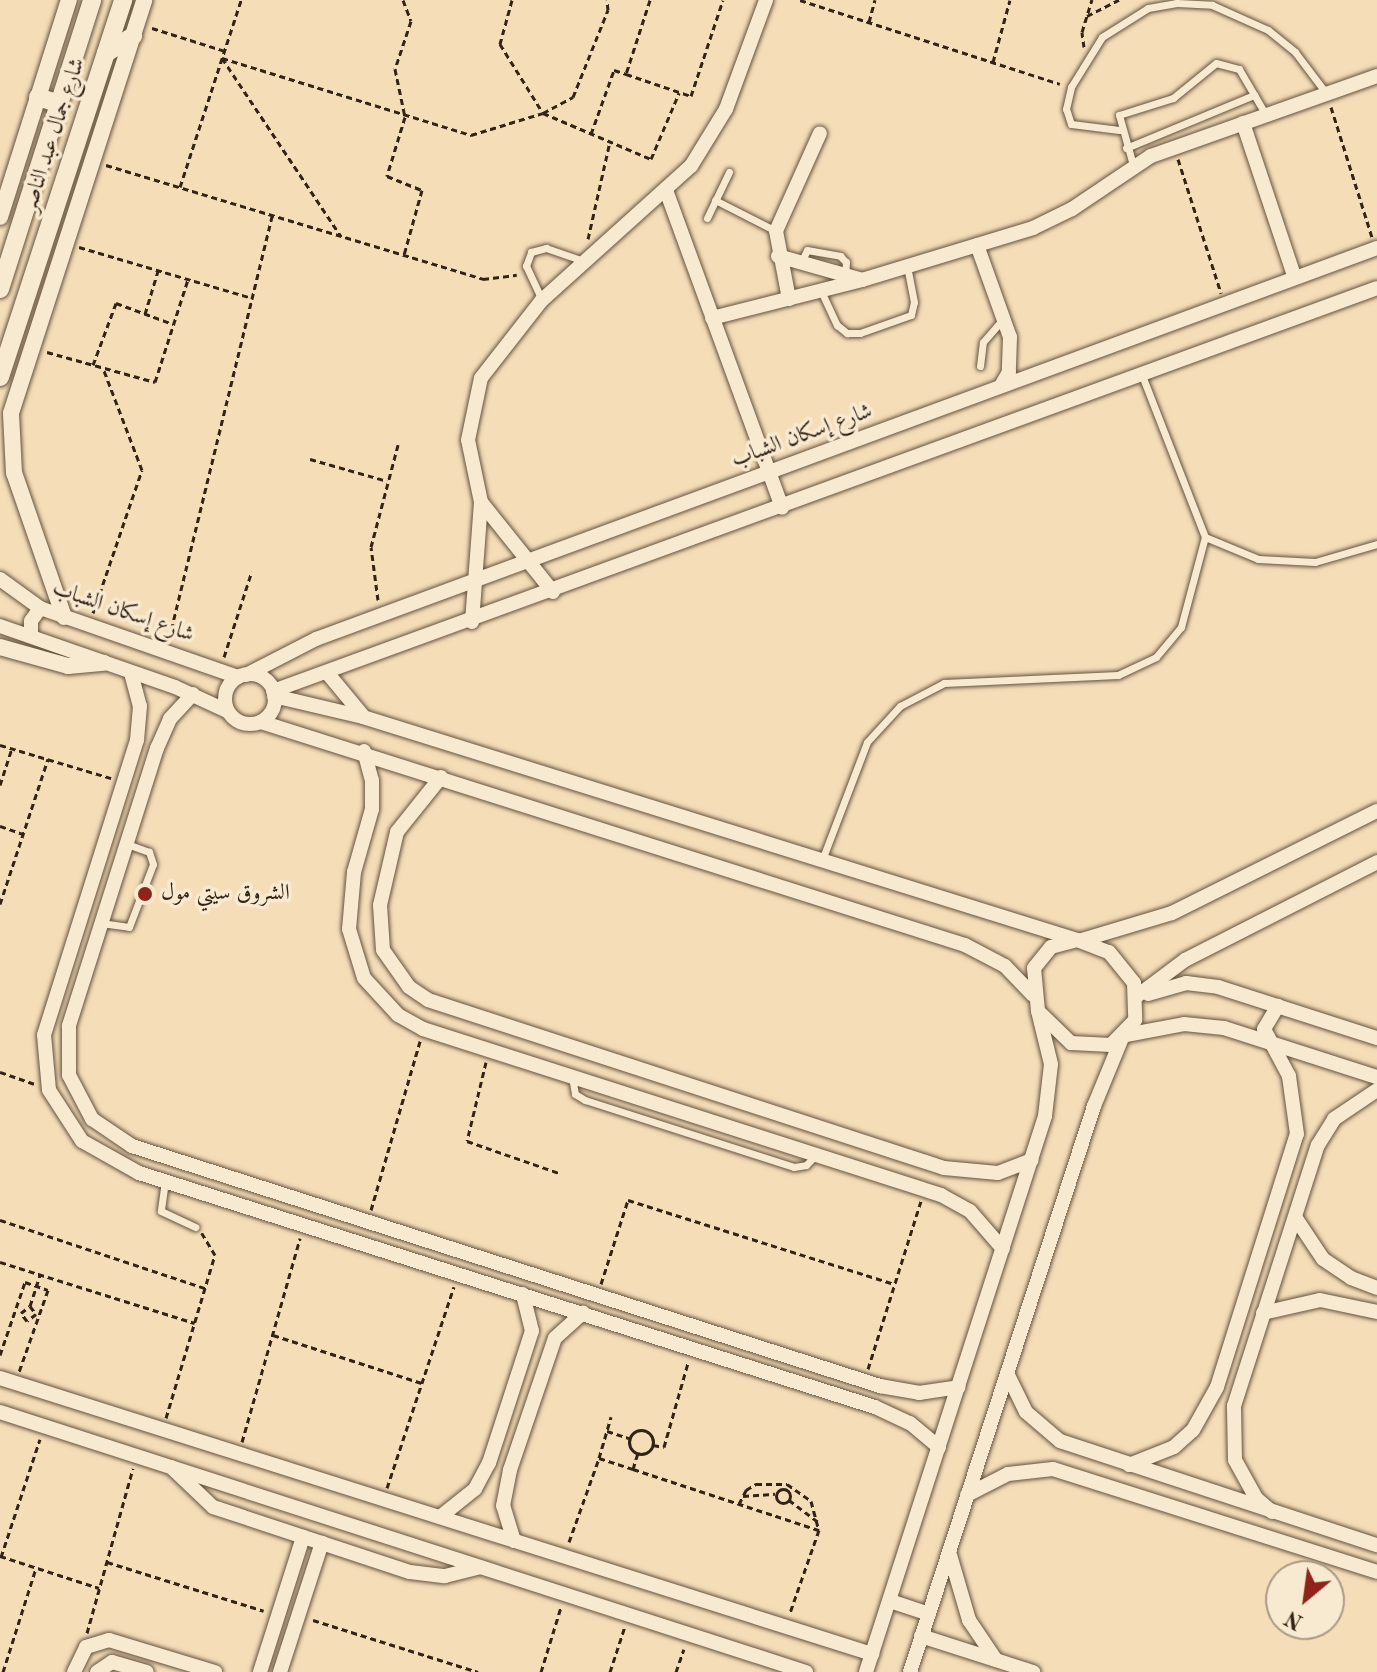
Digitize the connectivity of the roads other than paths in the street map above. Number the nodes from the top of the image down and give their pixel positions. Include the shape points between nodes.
1 (69, 0) edge
2 (92, 0) edge
3 (123, 0) edge
4 (144, 0) edge
5 (766, 0) edge
6 (134, 30) junction
7 (106, 53) junction
8 (1377, 76) edge
9 (1326, 93) junction
10 (1254, 95) junction
11 (38, 97) junction
12 (59, 104) junction
13 (1266, 115) junction
14 (1243, 123) junction
15 (1119, 130) junction
16 (820, 133) dead end
17 (1126, 148) junction
18 (1133, 165) junction
19 (729, 172) dead end
20 (667, 193) junction
21 (715, 200) junction
22 (0, 217) edge
23 (707, 218) dead end
24 (776, 231) junction
25 (977, 245) junction
26 (1376, 248) edge
27 (778, 256) junction
28 (583, 261) junction
29 (907, 267) junction
30 (1295, 278) junction
31 (862, 280) junction
32 (1377, 288) edge
33 (0, 289) edge
34 (821, 291) junction
35 (789, 299) junction
36 (542, 300) junction
37 (1005, 317) junction
38 (712, 318) junction
39 (980, 366) dead end
40 (1142, 375) junction
41 (0, 377) edge
42 (1001, 386) junction
43 (769, 472) junction
44 (481, 502) junction
45 (782, 508) junction
46 (1205, 537) junction
47 (1377, 544) edge
48 (525, 562) junction
49 (0, 579) edge
50 (476, 580) junction
51 (553, 592) junction
52 (40, 608) junction
53 (64, 617) junction
54 (472, 622) junction
55 (0, 626) edge
56 (31, 636) junction
57 (0, 647) edge
58 (104, 663) junction
59 (131, 673) junction
60 (329, 675) junction
61 (242, 676) junction
62 (193, 694) junction
63 (274, 694) junction
64 (227, 711) junction
65 (363, 717) junction
66 (261, 722) junction
67 (364, 751) junction
68 (441, 777) junction
69 (1377, 811) edge
70 (126, 843) junction
71 (821, 862) junction
72 (1377, 862) edge
73 (101, 923) junction
74 (1079, 940) junction
75 (1033, 995) junction
76 (1137, 998) junction
77 (1278, 1006) junction
78 (1038, 1011) junction
79 (1124, 1036) junction
80 (1377, 1038) edge
81 (1269, 1042) junction
82 (1377, 1077) edge
83 (1377, 1090) edge
84 (1293, 1152) junction
85 (1313, 1159) junction
86 (1032, 1160) junction
87 (165, 1181) junction
88 (1295, 1217) junction
89 (195, 1227) road end
90 (1003, 1249) junction
91 (1371, 1286) edge
92 (523, 1294) junction
93 (1358, 1306) junction
94 (1377, 1312) edge
95 (583, 1313) junction
96 (1263, 1313) junction
97 (1007, 1373) junction
98 (0, 1378) edge
99 (959, 1387) junction
100 (1212, 1399) junction
101 (1234, 1406) junction
102 (0, 1412) edge
103 (939, 1447) junction
104 (1084, 1451) junction
105 (1129, 1465) junction
106 (171, 1467) junction
107 (1076, 1474) junction
108 (967, 1495) junction
109 (1272, 1512) junction
110 (440, 1517) junction
111 (303, 1537) junction
112 (514, 1541) junction
113 (322, 1543) junction
114 (1377, 1545) edge
115 (949, 1550) junction
116 (480, 1567) junction
117 (1377, 1572) edge
118 (890, 1601) junction
119 (929, 1614) junction
120 (921, 1636) junction
121 (872, 1654) junction
122 (996, 1660) junction
123 (207, 1671) edge
124 (913, 1671) edge
125 (74, 1672) edge
126 (97, 1672) edge
127 (147, 1672) edge
128 (260, 1672) edge
129 (280, 1672) edge
130 (806, 1672) edge
131 (866, 1672) edge
132 (1030, 1672) edge

1 - 11 street
2 - 12 main road, شارع جمال عبد الناصر
3 - 7 main road, شارع جمال عبد الناصر
4 - 6 street
5 - 20 street via 726,109 691,166
6 - 7 main road
6 - 53 street via 11,413 9,453
7 - 41 main road, شارع جمال عبد الناصر
8 - 9 street
9 - 13 street
9 - 15 lane via 1295,52 1268,30 1212,5 1148,8 1102,37 1071,87 1066,109 1071,124
10 - 13 lane
10 - 15 lane via 1234,65 1216,63 1173,98 1122,111
10 - 17 lane
11 - 12 main road
11 - 22 street
12 - 33 main road, شارع جمال عبد الناصر
13 - 14 street
14 - 18 street
14 - 30 street
15 - 17 lane
16 - 24 street
17 - 18 lane
18 - 25 street via 1054,219
19 - 21 lane
20 - 28 street
20 - 38 street
21 - 23 lane
21 - 24 lane
24 - 27 street
25 - 29 street
25 - 37 street
26 - 30 street, شارع إسكان الشباب
27 - 31 street
27 - 35 street
28 - 36 street
28 - 36 lane via 541,248 528,256 528,271
29 - 31 street
29 - 34 lane via 915,306 911,315 860,333 847,333 837,325
30 - 42 street, شارع إسكان الشباب
31 - 34 street
32 - 40 street
34 - 35 street
35 - 38 street
36 - 44 street via 496,353 472,408 471,471
37 - 39 lane via 983,342
37 - 42 street via 1012,354
38 - 43 street
40 - 45 street
40 - 46 lane
42 - 43 street, شارع إسكان الشباب
43 - 45 street
43 - 48 street, شارع إسكان الشباب
44 - 48 street
44 - 50 street
45 - 51 street
46 - 47 lane via 1258,559 1315,562
46 - 71 lane via 1181,627 1156,657 1118,675 944,683 900,706 867,742
48 - 50 street, شارع إسكان الشباب
48 - 51 street
49 - 52 street, شارع إسكان الشباب
50 - 54 street
50 - 61 street, شارع إسكان الشباب via 289,651
51 - 54 street
52 - 53 street, شارع إسكان الشباب
52 - 56 street via 31,621
53 - 61 street, شارع إسكان الشباب
54 - 60 street
55 - 56 street
56 - 58 street
57 - 58 street via 68,666
58 - 59 street
59 - 62 street
59 - 87 street via 140,723 44,1035 49,1090 68,1126 98,1154
60 - 63 street
60 - 65 street
61 - 63 street via 261,677
61 - 64 street via 227,688
62 - 64 street
62 - 70 street via 163,733
63 - 65 street
63 - 66 street via 272,711
64 - 66 street via 238,722
65 - 71 street
66 - 67 street
67 - 68 street
67 - 90 street via 373,794 350,901 354,954 378,998 423,1029 924,1190 970,1211
68 - 75 street via 965,945 1005,966
68 - 86 street via 397,832 380,905 383,950 394,970 419,994 944,1168 998,1173
69 - 74 street via 1172,913
70 - 73 street
70 - 73 lane via 149,852 153,864 129,927
71 - 74 street
72 - 76 street via 1185,960
73 - 99 street via 66,1050 78,1099 92,1119 132,1146 864,1380 919,1393
74 - 75 street via 1051,947 1041,956 1034,968
74 - 76 street via 1119,961
75 - 78 street
76 - 77 street via 1186,983
76 - 79 street via 1135,1020
77 - 80 street
77 - 81 street via 1265,1022
78 - 79 street via 1059,1035 1084,1047
78 - 86 street via 1051,1064 1045,1116
79 - 81 street via 1164,1026 1204,1025
79 - 97 street via 1094,1106
81 - 82 street
81 - 84 street via 1295,1095
83 - 85 street via 1334,1119
84 - 85 street via 1306,1152
84 - 100 street
85 - 88 street
86 - 90 street
87 - 89 lane via 161,1211
87 - 92 street
88 - 91 street via 1323,1259
88 - 96 street
90 - 99 street
91 - 93 street via 1357,1291
92 - 95 street
92 - 110 street via 532,1331 489,1463 475,1489
93 - 94 street
93 - 96 street via 1320,1300
95 - 103 street via 884,1411
95 - 112 street via 555,1338 510,1470 503,1506
96 - 101 street
97 - 104 street via 1014,1393 1042,1428
97 - 108 street
98 - 110 street
99 - 103 street
100 - 101 street via 1222,1407
100 - 105 street via 1193,1430 1174,1447
101 - 109 street via 1235,1460 1256,1498
102 - 106 street
103 - 118 street
104 - 105 street
104 - 107 street via 1075,1464
105 - 109 street
106 - 111 street via 213,1507
106 - 116 street
107 - 108 street via 1053,1469 1008,1474
107 - 117 street
108 - 115 street
109 - 114 street
110 - 112 street
111 - 113 street
111 - 128 street
112 - 121 street
113 - 116 street via 427,1575
113 - 129 street
115 - 119 street
115 - 122 street via 969,1620
116 - 130 street
118 - 119 street
118 - 121 street
119 - 120 street
120 - 122 street
120 - 124 street
121 - 131 street
122 - 132 street
123 - 125 street via 109,1640 93,1643 81,1654
126 - 127 street via 112,1662

